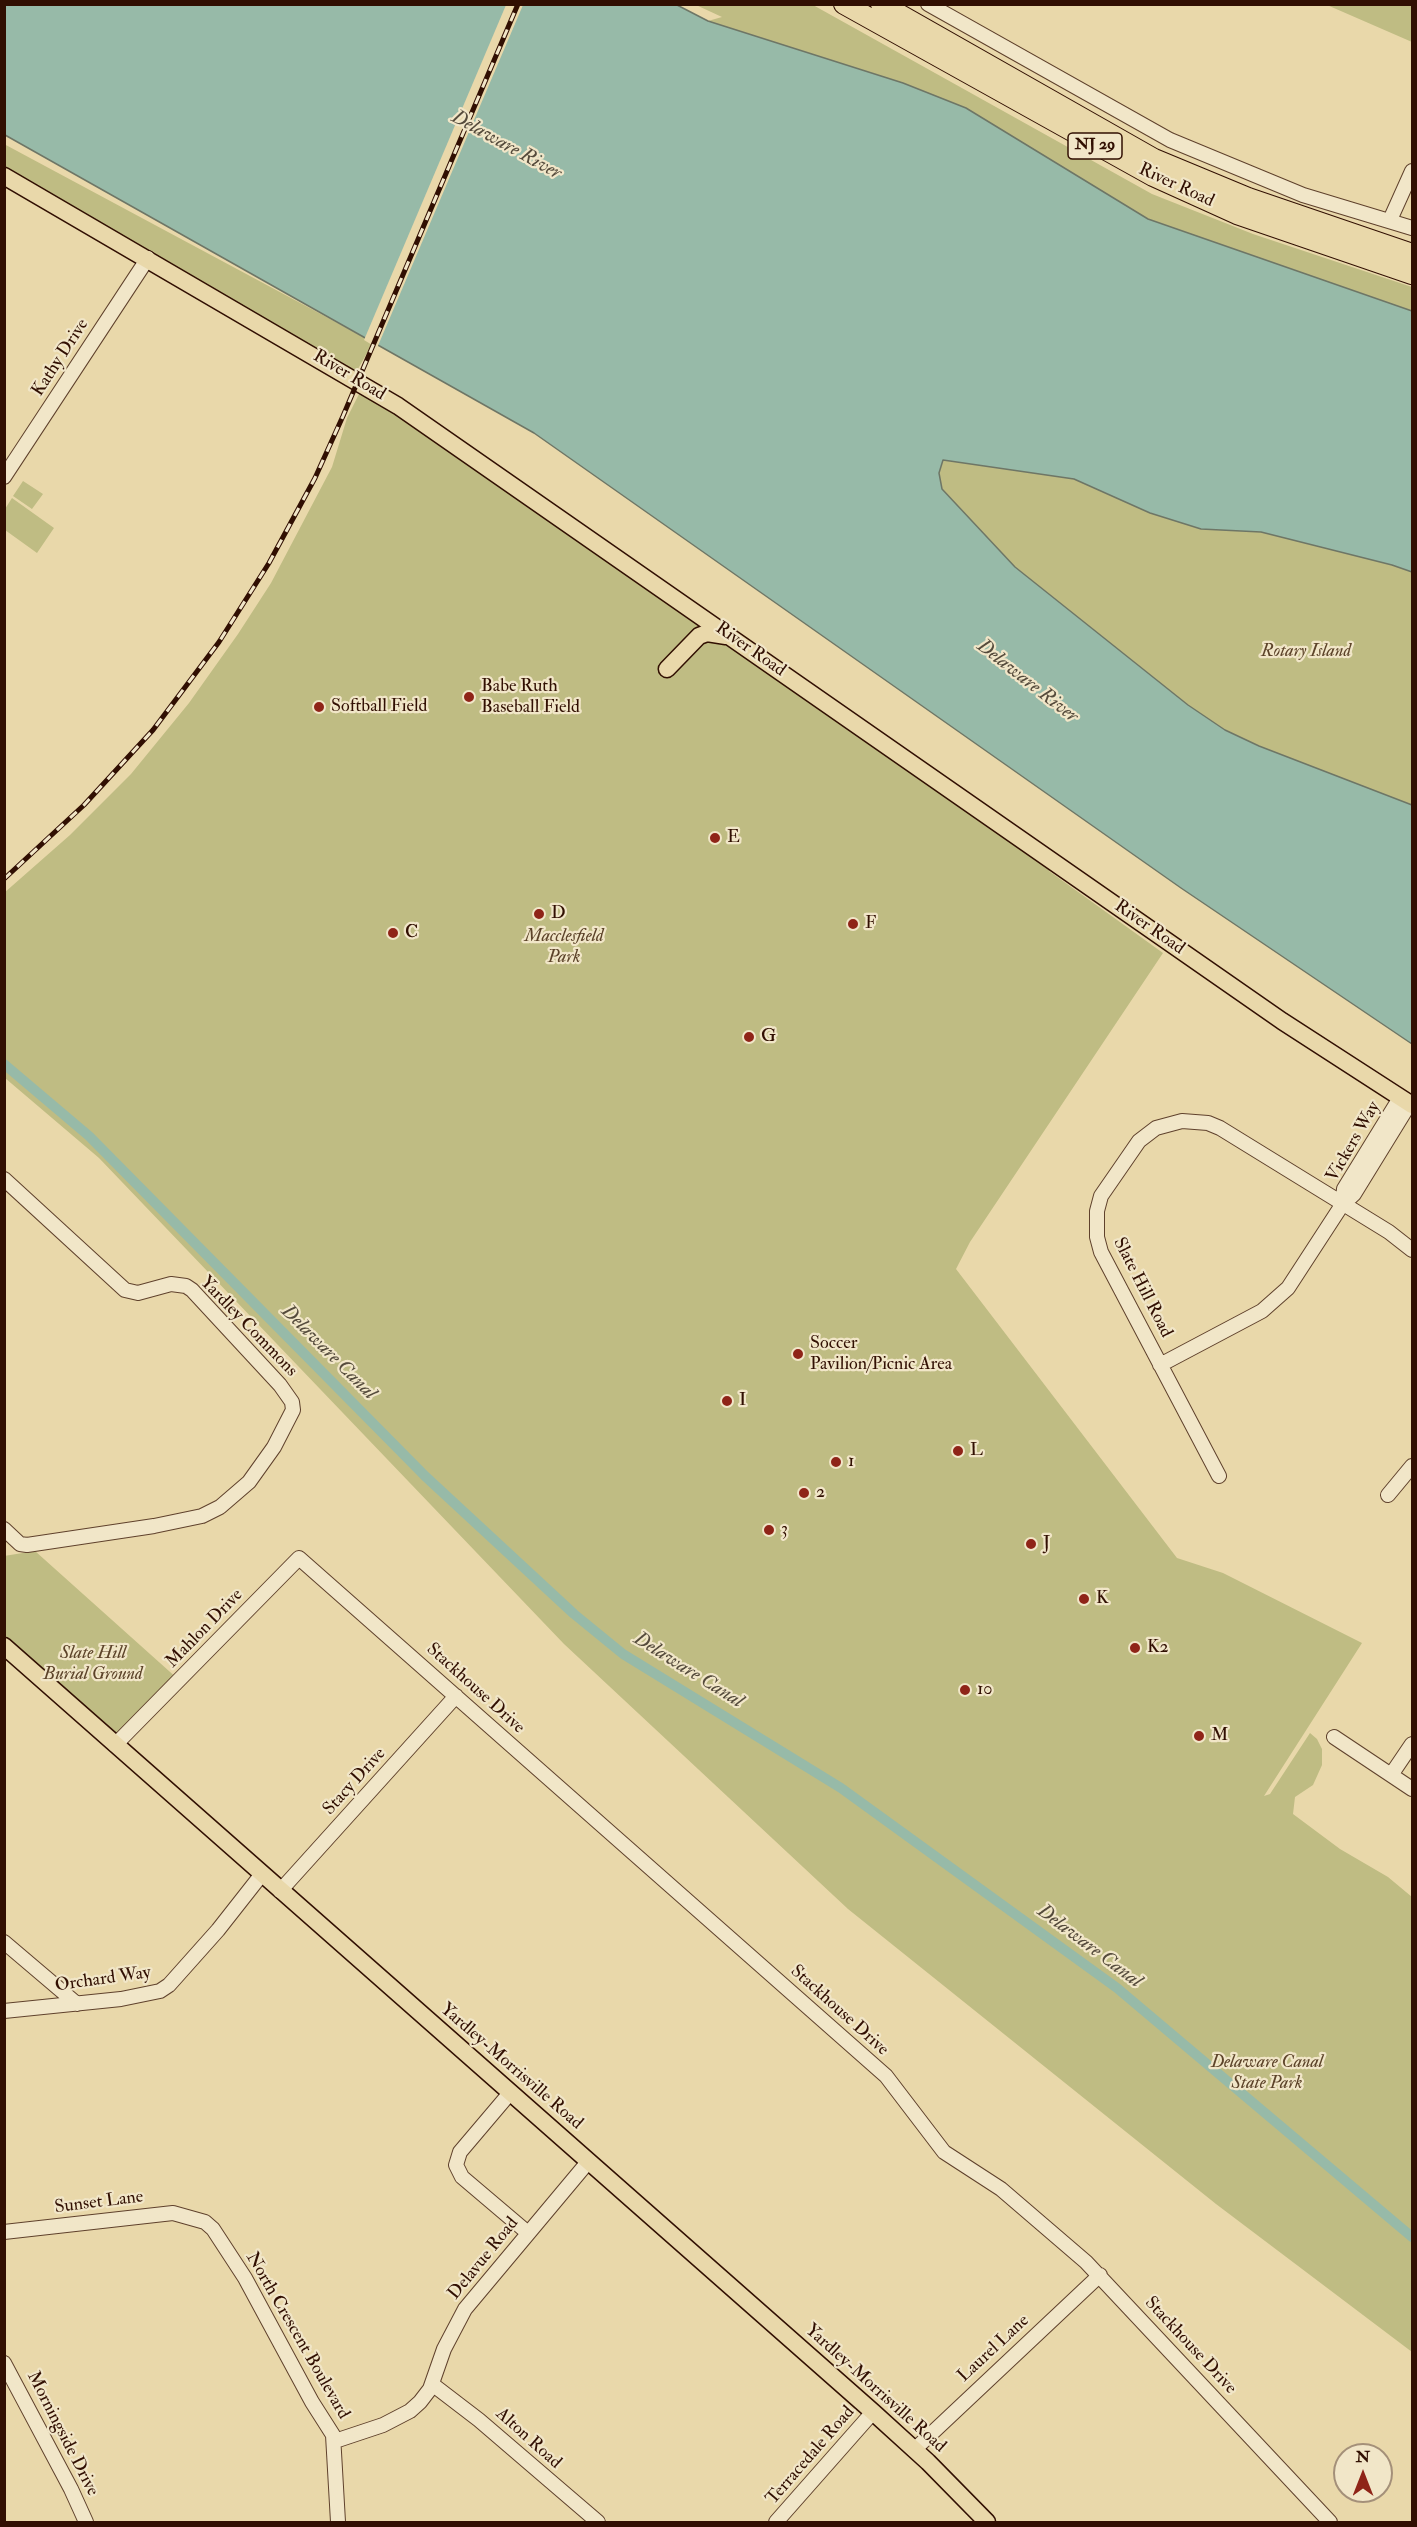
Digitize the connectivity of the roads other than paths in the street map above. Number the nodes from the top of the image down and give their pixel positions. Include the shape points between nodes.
1 (844, 4) edge
2 (881, 4) edge
3 (928, 4) edge
4 (1413, 171) edge
5 (4, 176) edge
6 (1390, 220) junction
7 (1413, 228) edge
8 (1413, 254) edge
9 (148, 258) junction
10 (1413, 274) edge
11 (4, 477) edge
12 (703, 617) junction
13 (730, 636) junction
14 (1408, 1102) edge
15 (4, 1179) edge
16 (1342, 1205) junction
17 (1413, 1250) edge
18 (1160, 1365) junction
19 (1413, 1466) edge
20 (1219, 1476) dead end
21 (1388, 1495) dead end
22 (4, 1529) edge
23 (295, 1562) joint
24 (4, 1646) edge
25 (456, 1696) junction
26 (1334, 1737) dead end
27 (1413, 1744) edge
28 (115, 1745) junction
29 (1391, 1774) junction
30 (1413, 1789) edge
31 (262, 1874) junction
32 (280, 1891) junction
33 (4, 1942) edge
34 (77, 2004) junction
35 (4, 2011) edge
36 (510, 2093) junction
37 (588, 2162) junction
38 (197, 2218) joint
39 (4, 2232) edge
40 (528, 2233) junction
41 (1100, 2275) junction
42 (4, 2363) edge
43 (432, 2384) junction
44 (873, 2412) junction
45 (335, 2441) junction
46 (914, 2450) junction
47 (86, 2523) edge
48 (338, 2523) edge
49 (598, 2523) edge
50 (776, 2523) edge
51 (987, 2523) edge
52 (1330, 2523) edge

1 - 10 highway, River Road / NJ 29 via 1153,176 1237,214
2 - 8 highway, River Road / NJ 29 via 1154,159 1248,198
3 - 6 street via 1170,140 1272,183
4 - 6 street
5 - 9 main road, River Road
6 - 7 street
9 - 11 street, Kathy Drive
9 - 12 main road, River Road via 398,406
12 - 13 main road, River Road
12 - 13 main road via 667,669 699,636
13 - 14 main road, River Road via 1282,1021
14 - 16 street, Vickers Way via 1344,1188
15 - 22 street, Yardley Commons via 125,1290 138,1293 171,1284 192,1290 280,1386 293,1410 274,1447 249,1482 227,1502 202,1516 27,1545 20,1544
16 - 17 street, Slate Hill Road
16 - 18 street, Vickers Way via 1299,1274 1276,1299 1244,1321
16 - 18 street, Slate Hill Road via 1208,1123 1169,1123 1145,1135 1101,1196 1095,1226 1101,1252
18 - 20 street, Slate Hill Road
19 - 21 street
23 - 25 street, Stackhouse Drive via 299,1558 336,1588
23 - 28 street, Mahlon Drive
24 - 28 main road, Yardley-Morrisville Road
25 - 32 street, Stacy Drive
25 - 41 street, Stackhouse Drive via 886,2076 944,2152 1000,2189
26 - 29 street
27 - 29 street
28 - 31 main road, Yardley-Morrisville Road
29 - 30 street
31 - 32 main road, Yardley-Morrisville Road
31 - 34 street, Orchard Way via 169,1985 142,1997
32 - 36 main road, Yardley-Morrisville Road
33 - 34 street
34 - 35 street, Orchard Way
36 - 37 main road, Yardley-Morrisville Road
36 - 40 street via 460,2152 456,2165 462,2177
37 - 40 street, Delavue Road
37 - 44 main road, Yardley-Morrisville Road
38 - 39 street, Sunset Lane via 163,2214
38 - 45 street, North Crescent Boulevard via 213,2229 245,2278
40 - 43 street, Delavue Road via 465,2309 444,2349
41 - 46 street, Laurel Lane
41 - 52 street, Stackhouse Drive
42 - 47 street, Morningside Drive
43 - 45 street, Delavue Road via 410,2411
43 - 49 street, Alton Road
44 - 46 main road, Yardley-Morrisville Road
44 - 50 street, Terracedale Road
45 - 48 street, North Crescent Boulevard
46 - 51 main road, Yardley-Morrisville Road

